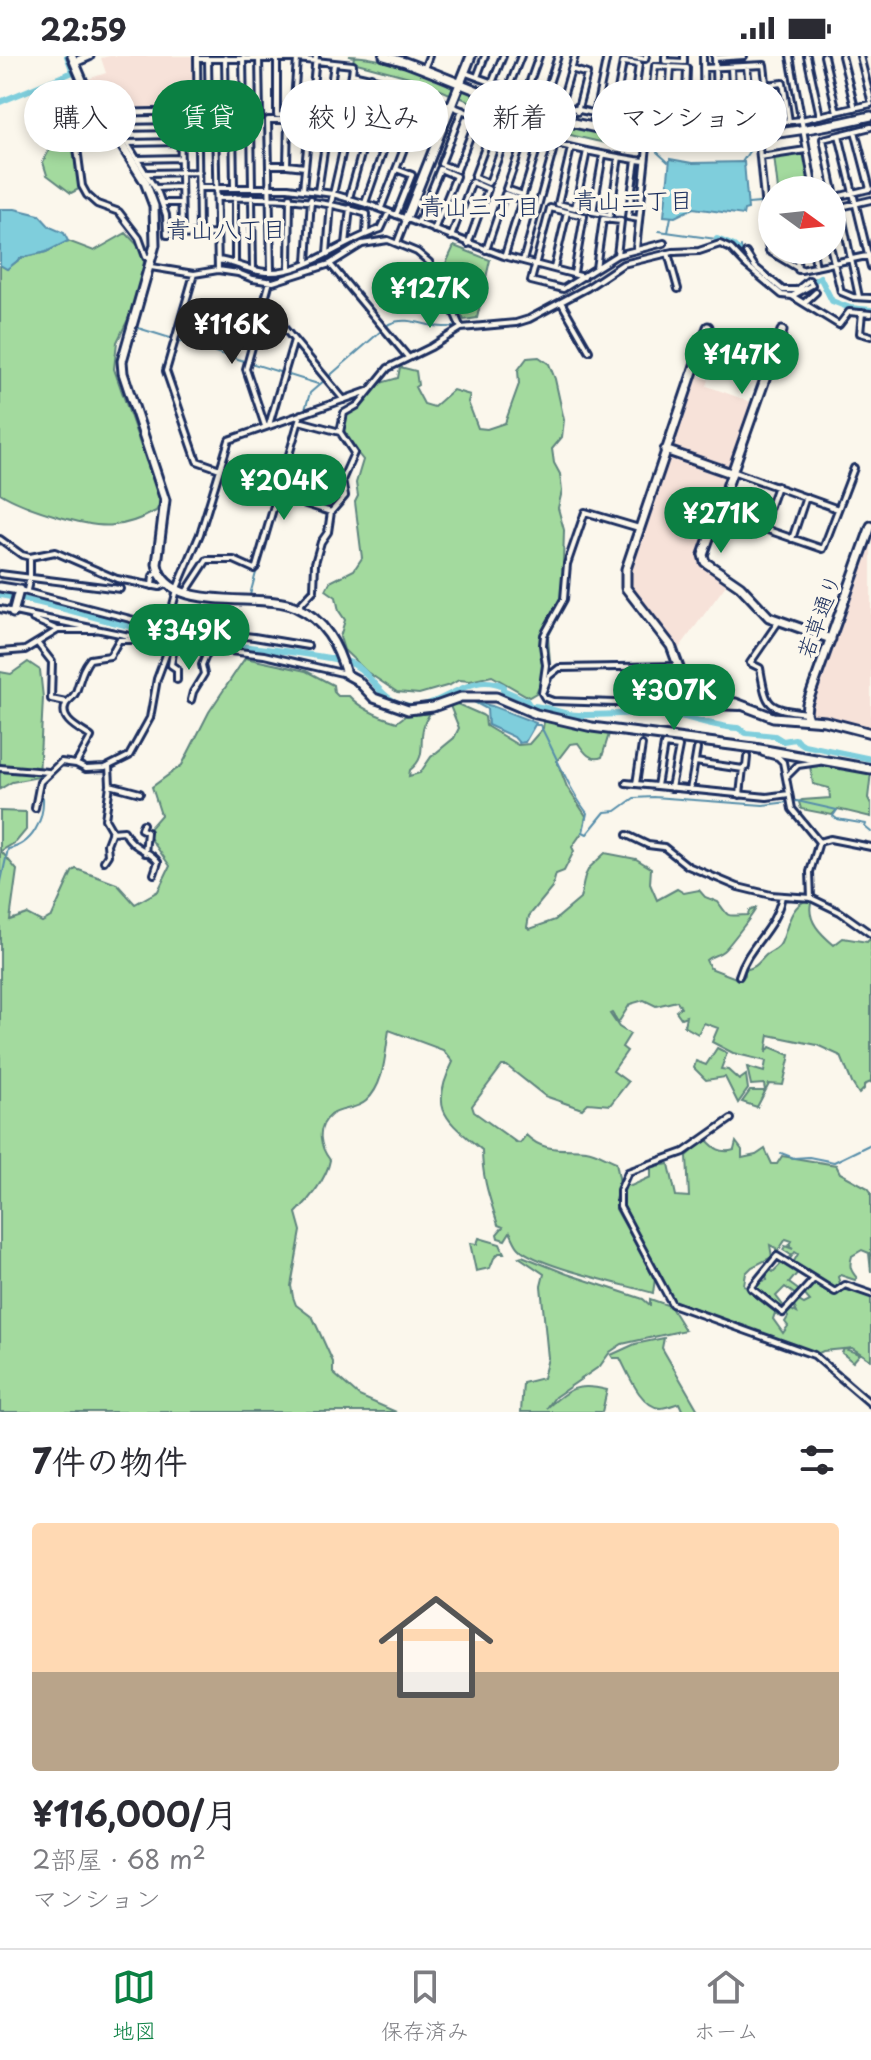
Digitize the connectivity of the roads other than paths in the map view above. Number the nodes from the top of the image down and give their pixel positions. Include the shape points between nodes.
1 (89, 56) edge
2 (385, 56) edge
3 (429, 56) edge
4 (471, 56) edge
5 (485, 56) edge
6 (503, 56) edge
7 (521, 56) edge
8 (539, 56) edge
9 (558, 56) edge
10 (575, 56) edge
11 (607, 56) edge
12 (627, 56) edge
13 (646, 56) edge
14 (665, 56) edge
15 (684, 56) edge
16 (703, 56) edge
17 (733, 56) edge
18 (744, 56) edge
19 (790, 56) edge
20 (807, 56) edge
21 (824, 56) edge
22 (842, 56) edge
23 (860, 56) edge
24 (197, 57) edge
25 (715, 57) edge
26 (225, 58) junction
27 (243, 58) junction
28 (259, 58) junction
29 (277, 58) edge
30 (316, 58) edge
31 (402, 58) edge
32 (73, 59) edge
33 (208, 59) junction
34 (297, 59) junction
35 (334, 63) junction
36 (671, 67) junction
37 (747, 67) junction
38 (703, 68) junction
39 (731, 68) junction
40 (424, 69) junction
41 (571, 69) junction
42 (715, 69) junction
43 (465, 72) junction
44 (352, 74) junction
45 (371, 77) junction
46 (477, 77) junction
47 (82, 80) edge
48 (197, 80) edge
49 (370, 80) edge
50 (380, 80) edge
51 (484, 80) edge
52 (493, 80) edge
53 (512, 80) edge
54 (530, 80) edge
55 (550, 80) edge
56 (568, 80) edge
57 (602, 80) edge
58 (620, 80) edge
59 (637, 80) edge
60 (654, 80) edge
61 (670, 80) edge
62 (687, 80) edge
63 (703, 80) edge
64 (715, 80) edge
65 (732, 80) edge
66 (748, 80) edge
67 (766, 80) edge
68 (460, 84) junction
69 (871, 102) edge
70 (448, 105) edge
71 (452, 106) junction
72 (787, 108) edge
73 (855, 108) junction
74 (462, 110) joint
75 (577, 112) joint
76 (837, 112) junction
77 (592, 115) edge
78 (820, 116) junction
79 (871, 116) edge
80 (801, 120) junction
81 (789, 121) joint
82 (871, 127) edge
83 (592, 128) edge
84 (803, 131) junction
85 (855, 131) junction
86 (787, 133) edge
87 (839, 135) junction
88 (576, 149) edge
89 (806, 150) junction
90 (587, 151) junction
91 (78, 152) edge
92 (125, 152) edge
93 (133, 152) edge
94 (181, 152) edge
95 (199, 152) edge
96 (216, 152) edge
97 (233, 152) edge
98 (251, 152) edge
99 (324, 152) edge
100 (343, 152) edge
101 (362, 152) edge
102 (464, 152) edge
103 (483, 152) edge
104 (500, 152) edge
105 (519, 152) edge
106 (536, 152) edge
107 (553, 152) edge
108 (570, 152) edge
109 (646, 152) edge
110 (760, 152) edge
111 (603, 155) junction
112 (619, 157) junction
113 (760, 157) junction
114 (181, 158) junction
115 (137, 159) junction
116 (636, 160) junction
117 (645, 161) junction
118 (269, 165) junction
119 (287, 165) junction
120 (305, 167) junction
121 (396, 169) junction
122 (199, 172) junction
123 (147, 173) junction
124 (181, 173) junction
125 (762, 176) edge
126 (811, 176) edge
127 (830, 176) edge
128 (181, 187) junction
129 (155, 188) junction
130 (199, 188) junction
131 (217, 188) junction
132 (234, 188) junction
133 (252, 188) junction
134 (269, 188) junction
135 (303, 189) junction
136 (870, 189) edge
137 (318, 191) junction
138 (853, 193) junction
139 (333, 194) junction
140 (846, 194) edge
141 (235, 197) junction
142 (252, 197) junction
143 (270, 197) junction
144 (290, 197) junction
145 (217, 198) junction
146 (349, 198) junction
147 (311, 199) junction
148 (871, 200) edge
149 (163, 203) junction
150 (181, 203) junction
151 (331, 203) junction
152 (365, 203) junction
153 (855, 203) junction
154 (846, 205) edge
155 (350, 208) junction
156 (380, 209) junction
157 (389, 212) junction
158 (567, 212) junction
159 (396, 215) junction
160 (406, 219) junction
161 (639, 219) junction
162 (418, 224) junction
163 (434, 230) junction
164 (217, 234) junction
165 (366, 234) junction
166 (182, 235) junction
167 (199, 235) junction
168 (846, 236) edge
169 (451, 237) junction
170 (397, 243) junction
171 (664, 243) dead end
172 (346, 244) junction
173 (468, 244) junction
174 (636, 249) junction
175 (486, 250) junction
176 (668, 253) junction
177 (746, 253) dead end
178 (327, 254) junction
179 (617, 255) junction
180 (870, 255) edge
181 (504, 256) junction
182 (152, 257) junction
183 (218, 260) junction
184 (851, 260) junction
185 (523, 261) junction
186 (846, 261) edge
187 (235, 262) junction
188 (307, 262) junction
189 (330, 264) junction
190 (535, 264) junction
191 (791, 264) edge
192 (797, 264) edge
193 (815, 264) edge
194 (834, 264) joint
195 (149, 266) junction
196 (816, 267) junction
197 (871, 267) edge
198 (289, 268) junction
199 (554, 268) junction
200 (596, 268) junction
201 (253, 269) junction
202 (218, 270) junction
203 (798, 270) junction
204 (271, 271) junction
205 (574, 273) junction
206 (194, 274) junction
207 (584, 277) junction
208 (270, 281) junction
209 (678, 289) dead end
210 (816, 292) dead end
211 (792, 296) junction
212 (859, 297) junction
213 (871, 298) edge
214 (561, 302) junction
215 (804, 303) junction
216 (265, 305) junction
217 (862, 313) junction
218 (871, 314) edge
219 (708, 327) dead end
220 (461, 328) junction
221 (782, 331) dead end
222 (871, 336) edge
223 (294, 340) junction
224 (589, 351) dead end
225 (407, 356) junction
226 (370, 389) junction
227 (344, 400) junction
228 (301, 414) junction
229 (299, 421) junction
230 (267, 426) junction
231 (340, 432) junction
232 (665, 450) junction
233 (854, 468) dead end
234 (220, 469) junction
235 (731, 472) junction
236 (777, 486) junction
237 (277, 495) junction
238 (806, 497) junction
239 (838, 509) junction
240 (331, 512) junction
241 (871, 526) edge
242 (639, 528) junction
243 (0, 539) edge
244 (792, 539) junction
245 (30, 557) junction
246 (158, 573) junction
247 (0, 574) edge
248 (30, 577) junction
249 (117, 579) junction
250 (166, 584) junction
251 (152, 586) junction
252 (0, 587) edge
253 (111, 587) junction
254 (120, 589) dead end
255 (21, 591) junction
256 (182, 591) junction
257 (298, 607) junction
258 (0, 609) edge
259 (13, 611) junction
260 (23, 615) junction
261 (779, 621) junction
262 (168, 628) junction
263 (99, 629) junction
264 (58, 630) junction
265 (143, 639) junction
266 (831, 639) junction
267 (164, 641) junction
268 (38, 644) junction
269 (170, 644) junction
270 (177, 645) junction
271 (308, 646) dead end
272 (209, 648) junction
273 (0, 652) edge
274 (679, 666) junction
275 (346, 674) junction
276 (177, 680) dead end
277 (542, 693) junction
278 (191, 700) dead end
279 (66, 702) junction
280 (747, 707) junction
281 (807, 716) junction
282 (871, 733) edge
283 (642, 745) dead end
284 (754, 748) junction
285 (697, 749) dead end
286 (747, 757) dead end
287 (822, 760) junction
288 (695, 762) junction
289 (76, 764) junction
290 (109, 766) junction
291 (0, 768) edge
292 (743, 769) junction
293 (871, 769) edge
294 (48, 772) junction
295 (787, 776) junction
296 (626, 783) dead end
297 (636, 784) junction
298 (110, 785) junction
299 (657, 786) junction
300 (671, 788) junction
301 (690, 790) junction
302 (140, 793) dead end
303 (789, 794) junction
304 (740, 795) junction
305 (35, 808) dead end
306 (143, 824) dead end
307 (111, 832) junction
308 (627, 835) dead end
309 (819, 842) junction
310 (871, 847) edge
311 (145, 853) junction
312 (104, 861) dead end
313 (154, 874) dead end
314 (782, 896) junction
315 (811, 898) junction
316 (871, 934) edge
317 (739, 976) dead end
318 (731, 1119) dead end
319 (814, 1279) junction
320 (871, 1294) edge
321 (871, 1404) edge

1 - 32 street
2 - 31 street
3 - 40 street
4 - 43 street
5 - 46 street
6 - 52 street
7 - 53 street
8 - 54 street
9 - 55 street
10 - 41 street
11 - 57 street
12 - 13 street
14 - 15 street via 665,61 684,62
16 - 38 street
17 - 18 street
17 - 25 street
19 - 80 street
20 - 78 street
21 - 76 street
22 - 73 street
23 - 69 street
24 - 33 street
24 - 48 street
25 - 42 street
26 - 27 street
26 - 33 street
26 - 33 street via 226,116 209,116
27 - 28 street
27 - 28 street via 244,116 260,116
28 - 29 street
29 - 34 street
29 - 34 street via 277,115 293,116
30 - 34 street
30 - 35 street
30 - 120 street
31 - 40 street
32 - 47 street
35 - 44 street via 353,65
35 - 44 street via 326,119 342,122
36 - 60 street via 655,66
36 - 61 street
36 - 62 street via 687,68
37 - 39 street
37 - 66 street
37 - 67 street via 764,65
38 - 42 street
38 - 63 street
39 - 42 street
39 - 65 street
40 - 68 street
41 - 56 street
41 - 75 street via 587,74
42 - 64 street
43 - 46 street
43 - 68 street
44 - 45 street
45 - 49 street
45 - 50 street
46 - 51 street
58 - 59 street via 623,62 639,64
68 - 71 street
68 - 83 street
69 - 73 street
70 - 71 street
71 - 74 street
71 - 160 street
72 - 81 street
73 - 76 street
74 - 102 street via 441,164 457,170
75 - 77 street
76 - 78 street
78 - 80 street
79 - 84 street
80 - 81 street
80 - 84 street
82 - 85 street
84 - 86 street
84 - 89 street
85 - 87 street
85 - 136 street
87 - 127 street via 823,139
87 - 138 street
88 - 90 street
89 - 113 street
89 - 126 street
90 - 108 street via 575,208 558,204
90 - 111 street
91 - 182 street via 83,188 94,202 119,212 146,257
92 - 182 street via 150,193 156,226
93 - 115 street
94 - 114 street
95 - 122 street
96 - 131 street
97 - 132 street
98 - 133 street
99 - 137 street
100 - 139 street
101 - 146 street
103 - 104 street via 474,177 488,183
105 - 106 street via 506,189 523,195
107 - 185 street
109 - 117 street
110 - 113 street
111 - 112 street
111 - 112 street via 593,212 610,215
112 - 116 street
113 - 125 street
114 - 115 street
114 - 124 street
115 - 123 street
116 - 117 street
116 - 161 street via 628,217
117 - 161 street
118 - 119 street
118 - 119 street via 268,120 288,120
118 - 134 street
119 - 120 street
120 - 135 street
121 - 152 street via 405,146 387,140
121 - 156 street
121 - 159 street via 412,175
122 - 124 street
122 - 130 street
123 - 124 street
123 - 129 street
124 - 128 street
128 - 129 street
128 - 150 street
129 - 149 street
130 - 131 street
130 - 167 street
131 - 132 street
131 - 145 street
132 - 133 street
133 - 134 street
134 - 135 street
134 - 143 street
135 - 137 street
136 - 138 street
137 - 139 street
138 - 140 street
138 - 153 street
139 - 146 street
139 - 151 street
141 - 142 street
141 - 145 street
141 - 187 street
142 - 143 street
142 - 201 street
143 - 144 street
143 - 204 street
144 - 147 street
144 - 198 street
145 - 164 street
146 - 152 street
147 - 151 street
147 - 188 street
148 - 153 street
149 - 150 street
149 - 166 street via 167,235
150 - 166 street
151 - 155 street
151 - 178 street
152 - 156 street
153 - 154 street
153 - 180 street
155 - 165 street via 367,214
155 - 172 street
156 - 157 street
157 - 159 street
157 - 165 street via 381,229
158 - 190 street via 550,208
158 - 199 street
158 - 205 street via 584,216
159 - 160 street
160 - 162 street
160 - 170 street
161 - 174 street
162 - 163 street
162 - 163 street via 440,169 456,176
163 - 169 street
164 - 167 street
164 - 183 street
165 - 172 street
166 - 167 street
168 - 184 street
169 - 173 street
169 - 173 street via 472,182 488,189
170 - 189 street via 369,242
170 - 220 street via 429,262
171 - 174 street
172 - 178 street
173 - 175 street
174 - 179 street
175 - 181 street
175 - 181 street via 505,194 522,200
176 - 209 street
176 - 211 street via 720,244 782,295
176 - 214 street via 623,264
177 - 211 street via 783,290 792,292 810,282
178 - 188 street
179 - 200 street
179 - 200 street via 621,221 603,219
180 - 184 street
180 - 197 street
181 - 185 street
182 - 195 street
183 - 187 street
183 - 202 street
184 - 186 street
184 - 212 street
185 - 190 street
187 - 201 street
188 - 198 street
189 - 208 street
189 - 225 street
190 - 199 street
190 - 207 street via 531,281 563,289
191 - 203 street
192 - 203 street
193 - 196 street
194 - 196 street
194 - 212 street via 841,292
195 - 206 street
195 - 246 street via 122,361 165,500
196 - 203 street
198 - 204 street
199 - 205 street
200 - 207 street
201 - 204 street
202 - 206 street
202 - 208 street
205 - 207 street
206 - 234 street via 166,371 197,461
208 - 216 street
210 - 215 street
211 - 215 street
212 - 213 street
214 - 220 street via 522,321
214 - 224 street
215 - 217 street via 839,325 849,312
216 - 223 street
216 - 230 street via 246,369
217 - 218 street
217 - 222 street via 860,333
219 - 232 street
220 - 225 street
221 - 235 street
223 - 227 street
223 - 230 street
225 - 226 street
226 - 227 street
226 - 231 street via 344,413
227 - 228 street
228 - 229 street
228 - 230 street
229 - 231 street
229 - 237 street
230 - 234 street via 229,440
231 - 240 street via 354,453 342,480 345,496
232 - 235 street
232 - 242 street
233 - 239 street
234 - 256 street
235 - 236 street
235 - 261 street via 704,559
236 - 238 street
236 - 244 street via 762,528
237 - 240 street
237 - 256 street via 256,567 207,560
238 - 239 street
238 - 244 street
239 - 244 street via 823,549
240 - 257 street via 315,563 314,590
241 - 266 street, 若草通り
242 - 274 street via 624,574 626,588 666,638
242 - 277 street via 585,512 567,564 564,599 544,635
243 - 245 street
245 - 248 street
245 - 249 street via 55,552
246 - 250 street
246 - 251 street
247 - 248 street
248 - 253 street
248 - 255 street
249 - 251 street
249 - 253 street
250 - 251 street
250 - 256 street
252 - 255 street
253 - 254 street
255 - 259 street
255 - 262 street
256 - 257 street
256 - 262 street
257 - 275 street via 322,626 339,651
258 - 259 street
259 - 260 street
260 - 263 street
260 - 264 street
261 - 266 street
261 - 281 street via 750,663 760,668 772,706
262 - 267 street
262 - 271 street
263 - 264 street
263 - 265 street
264 - 268 street
265 - 267 street
265 - 279 street via 119,640 110,656 90,659 77,692
266 - 281 street, 若草通り
267 - 269 street
268 - 273 street
268 - 279 street via 52,662 51,699
269 - 270 street
269 - 290 street via 150,718 129,756
270 - 272 street
270 - 276 street via 171,665 177,669
272 - 275 street
272 - 278 street
274 - 277 street via 559,668
274 - 280 street via 687,688 697,697
275 - 284 street via 374,698 408,710 481,696 558,721
277 - 280 street via 553,701
279 - 289 street via 65,714 74,729 91,737
280 - 281 street via 773,717
281 - 282 street
283 - 297 street
284 - 287 street
284 - 295 street via 781,759
285 - 288 street
286 - 292 street
287 - 293 street
287 - 295 street via 795,766
288 - 292 street
288 - 301 street
289 - 290 street via 86,769
289 - 294 street via 61,762
290 - 298 street
291 - 294 street
292 - 304 street
294 - 305 street via 40,782
295 - 303 street
296 - 297 street
297 - 299 street
298 - 302 street
298 - 307 street via 105,819
299 - 300 street
299 - 300 street via 664,745 679,747
300 - 301 street
301 - 304 street
303 - 304 street
303 - 309 street via 792,809
306 - 311 street via 148,838
307 - 311 street via 124,831
307 - 312 street
308 - 314 street via 664,847 688,866 731,884
309 - 310 street via 830,839
309 - 315 street via 810,872
311 - 313 street via 157,860
314 - 315 street
314 - 317 street via 776,916 746,957
315 - 316 street
318 - 321 street via 684,1152 628,1172 620,1207 672,1304 814,1355
319 - 319 street via 777,1256 751,1288 783,1313
319 - 320 street via 835,1292 845,1285

